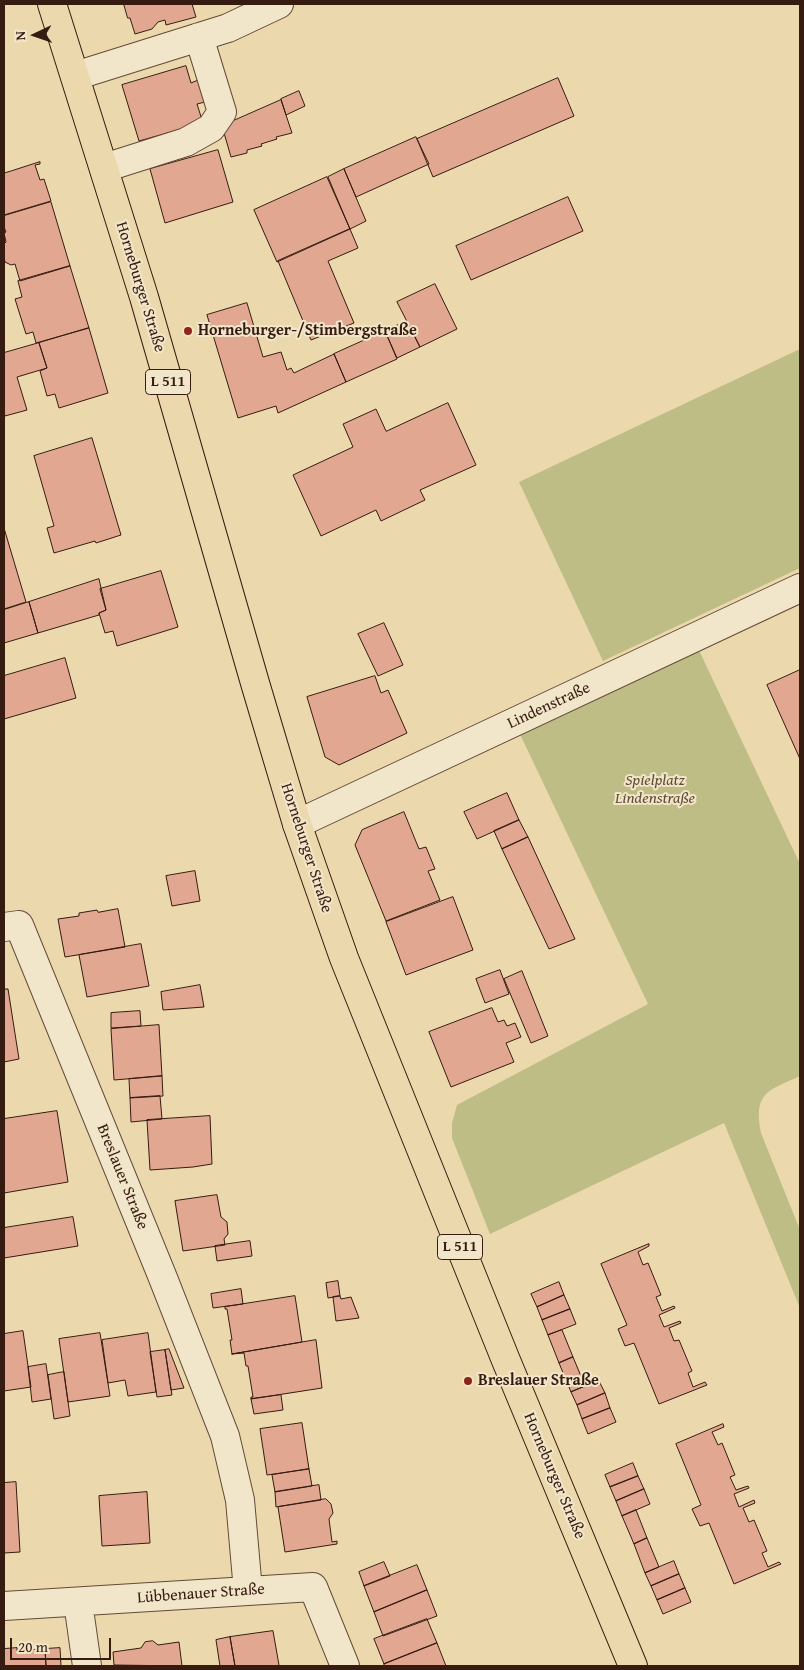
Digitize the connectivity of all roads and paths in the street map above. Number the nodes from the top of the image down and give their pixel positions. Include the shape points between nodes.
1 (52, 4) edge
2 (279, 4) edge
3 (200, 37) junction
4 (75, 76) junction
5 (104, 168) junction
6 (800, 588) edge
7 (297, 824) junction
8 (4, 927) edge
9 (248, 1591) junction
10 (78, 1602) junction
11 (4, 1606) edge
12 (88, 1666) edge
13 (345, 1666) edge
14 (633, 1666) edge

1 - 4 main road, Horneburger Straße / L 511
2 - 3 street
3 - 4 street
3 - 5 street via 222,112 211,128 186,142
4 - 5 main road, Horneburger Straße / L 511
5 - 7 main road, Horneburger Straße / L 511
6 - 7 street, Lindenstraße
7 - 14 main road, Horneburger Straße / L 511 via 344,958
8 - 9 street, Breslauer Straße via 19,925 225,1436 240,1500
9 - 10 street, Lübbenauer Straße
9 - 13 street, Lübbenauer Straße via 313,1587
10 - 11 street, Lübbenauer Straße
10 - 12 street

